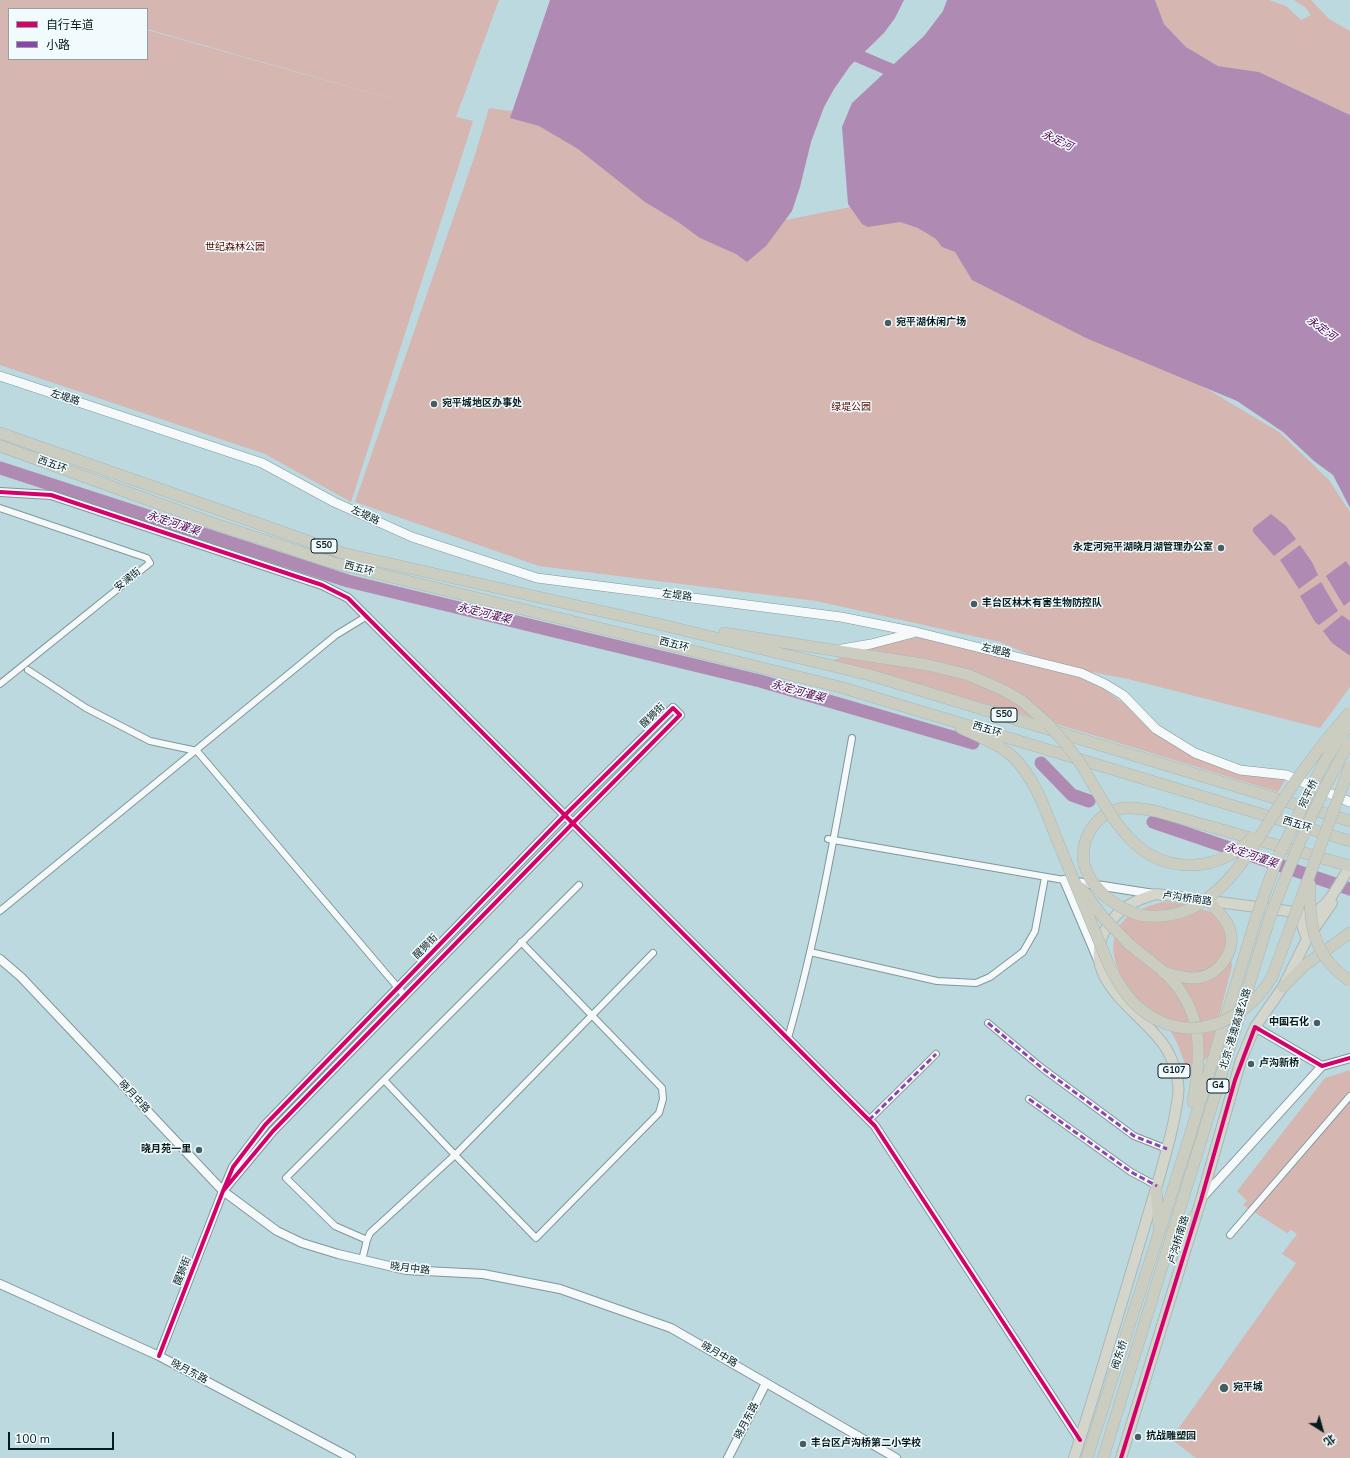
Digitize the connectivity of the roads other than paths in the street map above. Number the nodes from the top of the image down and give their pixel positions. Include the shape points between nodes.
1 (0, 376) edge
2 (2, 434) edge
3 (0, 446) edge
4 (0, 492) edge
5 (0, 508) edge
6 (367, 616) junction
7 (654, 623) junction
8 (916, 632) junction
9 (832, 649) junction
10 (28, 670) dead end
11 (0, 684) edge
12 (1350, 712) edge
13 (929, 713) junction
14 (1350, 722) edge
15 (852, 738) dead end
16 (1350, 742) edge
17 (197, 751) junction
18 (1350, 766) edge
19 (1350, 802) edge
20 (565, 815) junction
21 (1350, 821) edge
22 (573, 823) junction
23 (1267, 823) junction
24 (831, 840) junction
25 (1350, 841) edge
26 (1350, 867) edge
27 (1310, 874) junction
28 (1067, 876) junction
29 (1350, 876) edge
30 (1045, 877) junction
31 (579, 885) dead end
32 (1156, 894) junction
33 (1210, 902) junction
34 (1325, 909) junction
35 (0, 911) edge
36 (1288, 911) junction
37 (1257, 915) joint
38 (1270, 917) joint
39 (1350, 933) edge
40 (1307, 939) junction
41 (521, 942) junction
42 (810, 952) junction
43 (654, 953) dead end
44 (0, 959) edge
45 (1098, 960) junction
46 (1164, 972) junction
47 (1350, 981) edge
48 (398, 987) junction
49 (1283, 987) junction
50 (405, 996) junction
51 (592, 1016) junction
52 (988, 1023) dead end
53 (1255, 1027) junction
54 (788, 1038) junction
55 (936, 1054) dead end
56 (1350, 1058) edge
57 (1322, 1066) junction
58 (384, 1080) junction
59 (1350, 1096) edge
60 (1029, 1099) dead end
61 (869, 1120) junction
62 (1187, 1145) junction
63 (1167, 1149) junction
64 (455, 1154) junction
65 (1156, 1187) junction
66 (222, 1191) junction
67 (1201, 1200) junction
68 (1194, 1216) junction
69 (1160, 1230) junction
70 (1230, 1235) dead end
71 (367, 1240) junction
72 (1170, 1244) junction
73 (1153, 1252) joint
74 (1166, 1255) joint
75 (362, 1260) junction
76 (0, 1284) edge
77 (159, 1356) junction
78 (766, 1383) junction
79 (1080, 1440) junction
80 (351, 1458) edge
81 (728, 1458) edge
82 (896, 1458) edge
83 (1074, 1458) edge
84 (1087, 1458) edge
85 (1103, 1458) edge
86 (1121, 1458) edge

1 - 8 main road, 左堤路 via 262,463 334,502 412,537 537,578 841,618
2 - 7 highway, 西五环 / S50 via 342,553
3 - 13 highway, 西五环 / S50 via 215,524 334,563 840,687
4 - 6 street via 51,495 322,585 348,598
5 - 11 street, 安澜街 via 148,558 150,562
6 - 17 street via 336,635
6 - 20 street
7 - 9 highway
7 - 21 highway, 西五环 / S50 via 870,675
8 - 9 main road via 865,645
8 - 19 main road, 左堤路 via 1081,673 1123,695 1156,729 1195,753 1240,770 1286,775
9 - 23 highway, bridge via 928,665 969,675 1022,701 1048,724 1070,749 1119,827 1139,848 1161,860 1185,866 1218,861 1235,852
10 - 17 street via 86,708 150,741
12 - 23 highway, bridge via 1310,760
13 - 25 highway, 西五环 / S50
13 - 28 highway, bridge via 998,746 1011,756 1037,790 1058,842
14 - 37 highway, 宛平桥 / G4, bridge via 1322,766 1277,859
15 - 24 street
16 - 38 highway, 宛平桥 / G4, bridge via 1331,774 1290,865
17 - 35 street
17 - 48 street
18 - 27 highway, bridge
20 - 22 street
20 - 22 street, 醒狮街 via 673,708 680,715
20 - 48 street, 醒狮街
22 - 50 street, 醒狮街
22 - 54 street
23 - 26 highway, bridge via 1225,884 1201,904 1184,912 1156,916 1133,913 1101,894 1092,883 1084,864 1084,847 1092,828 1107,813 1132,808 1155,811
24 - 30 street
24 - 42 street
26 - 34 highway, 卢沟桥南路
27 - 28 highway, bridge via 1279,960 1265,990 1232,1019 1195,1028 1159,1021 1142,1011 1128,996 1116,980
27 - 47 highway, bridge via 1309,912 1315,939 1334,969
28 - 30 street
28 - 32 street
28 - 45 street
28 - 46 highway, bridge via 1129,944
29 - 34 highway, 卢沟桥南路
30 - 42 street via 1034,931 1023,952 976,983 937,980
31 - 41 street
32 - 33 highway, 卢沟桥南路
32 - 45 highway, 卢沟桥南路 via 1136,900 1113,917 1104,932
33 - 36 highway, 卢沟桥南路
33 - 46 highway via 1229,927 1231,938 1227,958 1209,974 1197,978
34 - 36 highway, 卢沟桥南路 via 1303,914
34 - 40 highway, 卢沟桥南路
36 - 40 highway via 1297,916
37 - 62 highway, 北京-港澳高速公路 / G4
38 - 72 highway, 北京-港澳高速公路 / G4
39 - 49 highway via 1305,965
40 - 49 highway, 卢沟桥南路
41 - 51 street
41 - 58 street
42 - 54 street
43 - 51 street
44 - 66 street, 晓月中路 via 21,977
45 - 63 highway, G107 via 1115,994 1162,1041 1172,1062 1178,1084
46 - 62 highway via 1184,999 1196,1024 1198,1038 1198,1075
48 - 50 street
48 - 66 street, 醒狮街 via 265,1125 233,1168
49 - 53 highway, 卢沟桥南路
50 - 66 street, 醒狮街 via 273,1132
51 - 64 street
51 - 64 street via 662,1088 663,1099 658,1113 536,1238
52 - 63 street via 1042,1068 1134,1136
53 - 57 street
53 - 67 highway, 卢沟桥南路 via 1235,1080
54 - 61 street
55 - 61 street
56 - 57 street
57 - 67 street
58 - 64 street
58 - 71 street via 286,1178 335,1226
59 - 70 street
60 - 65 street
61 - 79 street
62 - 69 highway, 北京-港澳高速公路 / G4
63 - 65 highway, G107
64 - 71 street via 370,1233
65 - 69 highway
65 - 79 highway, G107
66 - 75 street, 晓月中路 via 277,1231 302,1243
66 - 77 street, 醒狮街
67 - 68 highway, 卢沟桥南路
68 - 72 highway
68 - 86 highway, 卢沟桥南路
69 - 73 highway, 北京-港澳高速公路 / G4
71 - 75 street
72 - 74 highway, 北京-港澳高速公路 / G4
73 - 84 highway, 阀东桥 / G4
74 - 85 highway, 阀东桥 / G4
75 - 78 street, 晓月中路 via 406,1270 483,1274 560,1289 671,1328
76 - 77 street, 晓月东路
77 - 80 street, 晓月东路
78 - 81 street, 晓月东路
78 - 82 street, 晓月中路
79 - 83 highway, G107

